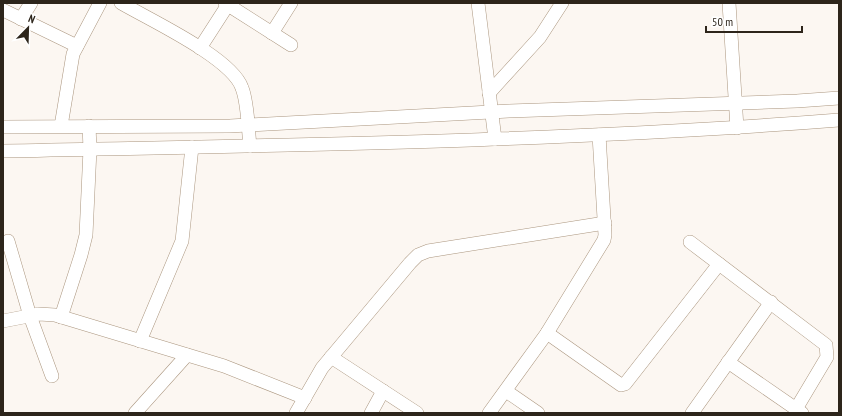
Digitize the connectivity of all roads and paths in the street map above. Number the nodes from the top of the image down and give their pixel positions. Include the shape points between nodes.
1 (31, 3) edge
2 (100, 3) edge
3 (121, 3) edge
4 (291, 3) edge
5 (489, 3) edge
6 (562, 3) edge
7 (729, 3) edge
8 (228, 4) edge
9 (4, 9) edge
10 (478, 9) edge
11 (21, 19) junction
12 (272, 33) junction
13 (291, 45) dead end
14 (77, 46) junction
15 (200, 48) junction
16 (489, 93) junction
17 (839, 98) edge
18 (735, 104) junction
19 (492, 112) junction
20 (839, 120) edge
21 (247, 125) junction
22 (60, 126) junction
23 (88, 126) junction
24 (3, 127) edge
25 (737, 128) junction
26 (599, 135) junction
27 (495, 140) junction
28 (250, 146) junction
29 (192, 147) junction
30 (90, 149) junction
31 (3, 151) edge
32 (605, 223) junction
33 (8, 241) dead end
34 (690, 242) dead end
35 (719, 264) junction
36 (771, 302) junction
37 (30, 316) junction
38 (61, 317) junction
39 (3, 322) edge
40 (547, 333) junction
41 (140, 341) junction
42 (187, 354) junction
43 (331, 357) junction
44 (728, 362) junction
45 (52, 376) dead end
46 (383, 391) junction
47 (506, 391) junction
48 (305, 398) junction
49 (799, 411) edge
50 (135, 413) edge
51 (296, 413) edge
52 (371, 413) edge
53 (417, 413) edge
54 (489, 413) edge
55 (538, 413) edge
56 (692, 413) edge

1 - 11 street
2 - 14 street
3 - 15 street
4 - 12 street
5 - 10 street
6 - 16 street via 540,37
7 - 18 street
8 - 12 street
8 - 15 street
9 - 11 street
10 - 16 street
11 - 14 street
12 - 13 street
14 - 22 street via 73,54
15 - 21 street via 222,62 238,80 244,96
16 - 19 street
17 - 18 street
18 - 19 street
18 - 25 street
19 - 21 street
19 - 27 street
20 - 25 street
21 - 23 street
21 - 28 street
22 - 23 street
22 - 24 street
23 - 30 street
25 - 26 street
26 - 27 street
26 - 32 street
27 - 28 street
28 - 29 street
29 - 30 street
29 - 41 street via 182,241
30 - 31 street
30 - 38 street via 86,235
32 - 40 street via 602,245
32 - 43 street via 428,251 418,255
33 - 37 street
34 - 35 street
35 - 36 street
35 - 40 street via 625,384 621,385
36 - 44 street
36 - 49 street via 821,340 828,351
37 - 38 street via 47,314
37 - 39 street
37 - 45 street
38 - 41 street
40 - 47 street
41 - 42 street
42 - 48 street
42 - 50 street
43 - 46 street
43 - 48 street
44 - 49 street
44 - 56 street
46 - 52 street
46 - 53 street
47 - 54 street
47 - 55 street
48 - 51 street

